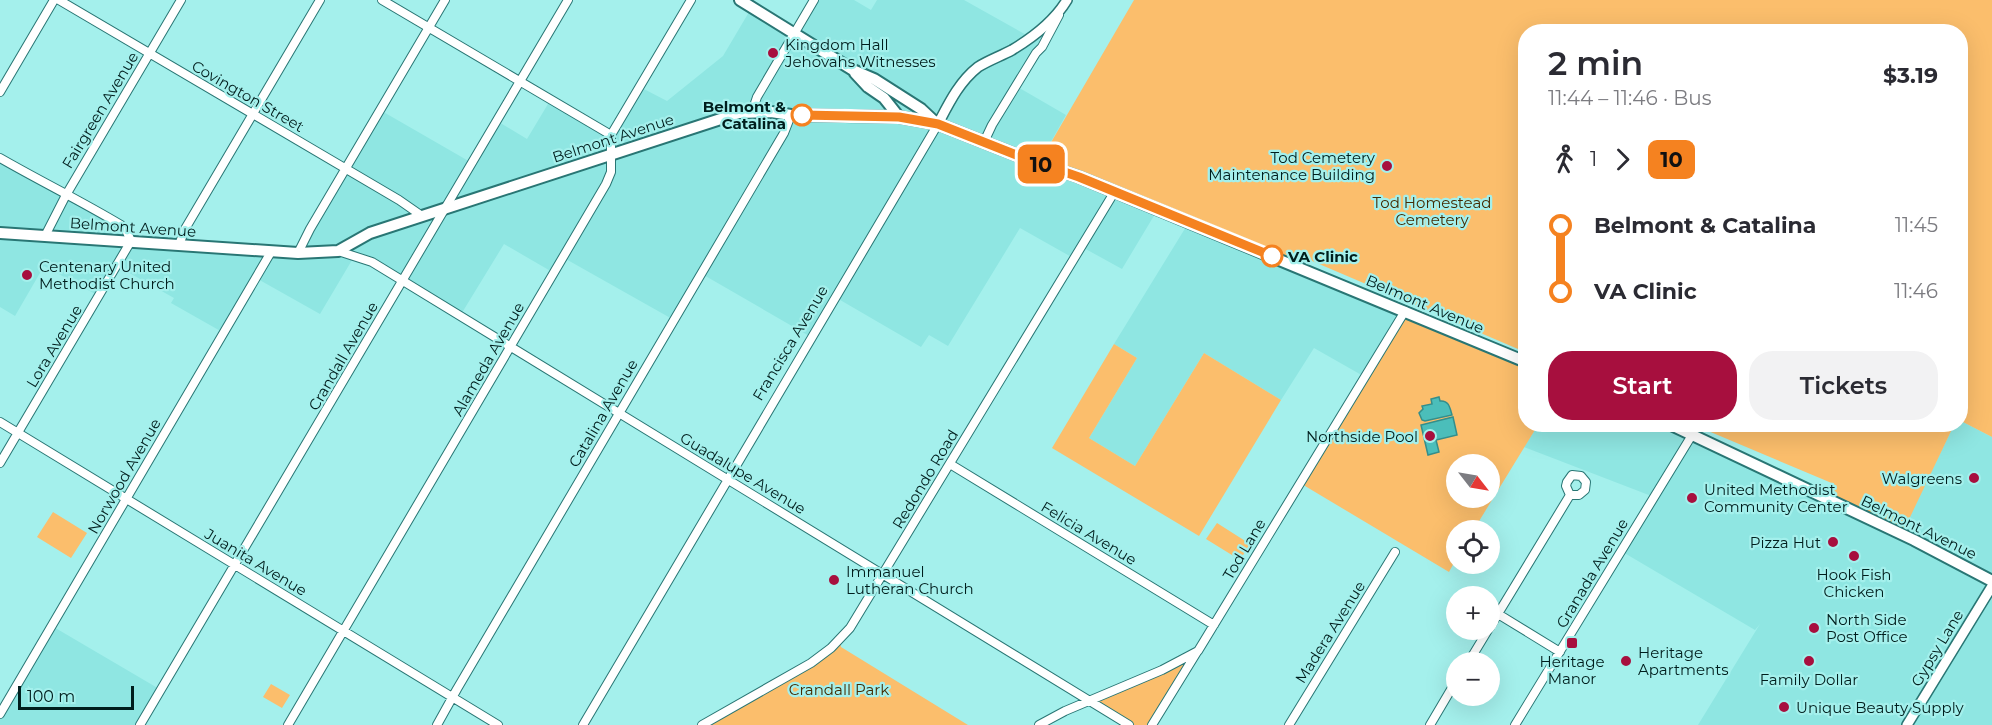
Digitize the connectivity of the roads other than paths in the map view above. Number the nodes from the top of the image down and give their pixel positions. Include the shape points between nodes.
1 (54, 0) edge
2 (59, 0) edge
3 (181, 0) edge
4 (320, 0) edge
5 (382, 0) edge
6 (445, 0) edge
7 (568, 0) edge
8 (691, 0) edge
9 (740, 0) edge
10 (814, 0) edge
11 (1067, 0) edge
12 (1060, 10) junction
13 (429, 28) junction
14 (794, 33) junction
15 (149, 53) junction
16 (852, 70) junction
17 (520, 81) junction
18 (0, 92) edge
19 (752, 112) junction
20 (253, 114) junction
21 (792, 115) junction
22 (899, 117) junction
23 (938, 124) junction
24 (611, 135) junction
25 (984, 142) junction
26 (612, 155) junction
27 (0, 158) edge
28 (345, 169) junction
29 (1115, 191) junction
30 (66, 195) junction
31 (446, 208) junction
32 (422, 216) junction
33 (0, 233) edge
34 (45, 236) junction
35 (131, 242) junction
36 (179, 245) junction
37 (338, 251) junction
38 (271, 252) junction
39 (298, 253) junction
40 (402, 281) junction
41 (1405, 311) junction
42 (511, 347) junction
43 (1518, 359) edge
44 (619, 413) junction
45 (0, 422) edge
46 (1686, 432) edge
47 (18, 433) junction
48 (1692, 435) junction
49 (0, 464) edge
50 (950, 465) junction
51 (727, 479) junction
52 (1570, 495) dead end
53 (126, 499) junction
54 (1395, 552) dead end
55 (235, 565) junction
56 (884, 574) junction
57 (1992, 581) edge
58 (1992, 586) edge
59 (1500, 611) edge
60 (1500, 615) edge
61 (1214, 625) junction
62 (343, 631) junction
63 (1198, 651) junction
64 (1560, 652) junction
65 (452, 697) junction
66 (1446, 698) edge
67 (1089, 701) junction
68 (0, 714) edge
69 (140, 725) edge
70 (288, 725) edge
71 (437, 725) edge
72 (498, 725) edge
73 (582, 725) edge
74 (702, 725) edge
75 (1039, 725) edge
76 (1129, 725) edge
77 (1152, 725) edge
78 (1289, 725) edge
79 (1430, 725) edge
80 (1515, 725) edge
81 (1907, 725) edge

1 - 18 street
2 - 15 street, Covington Street
3 - 15 street, Fairgreen Avenue
4 - 20 street
5 - 13 street
6 - 13 street
7 - 17 street, Crandall Avenue
8 - 24 street
9 - 14 main road
10 - 14 street
11 - 12 street, Francisca Avenue
12 - 23 street, Francisca Avenue via 1030,38 971,73
12 - 25 street
13 - 17 street
13 - 28 street
14 - 16 main road
14 - 19 street
15 - 20 street, Covington Street
15 - 30 street, Fairgreen Avenue
16 - 22 main road
16 - 23 main road via 874,79
17 - 24 street
17 - 31 street, Crandall Avenue
19 - 21 main road, Belmont Avenue
19 - 26 main road, Belmont Avenue via 724,117
20 - 28 street, Covington Street
20 - 36 street
21 - 22 main road, Belmont Avenue
21 - 44 street, Catalina Avenue
22 - 23 main road, Belmont Avenue
23 - 25 main road, Belmont Avenue
23 - 51 street, Francisca Avenue
24 - 26 street, Alameda Avenue
25 - 29 main road, Belmont Avenue
26 - 31 main road, Belmont Avenue
26 - 42 street, Alameda Avenue via 606,184
27 - 30 street
28 - 32 street, Covington Street
28 - 39 street
29 - 41 main road, Belmont Avenue
29 - 50 street, Redondo Road
30 - 34 street, Fairgreen Avenue
30 - 35 street via 120,225
31 - 32 main road, Belmont Avenue
31 - 40 street, Crandall Avenue
32 - 37 main road, Belmont Avenue via 370,233
33 - 34 main road, Belmont Avenue
34 - 35 main road, Belmont Avenue
35 - 36 main road, Belmont Avenue
35 - 47 street, Lora Avenue
36 - 38 main road, Belmont Avenue
37 - 39 main road, Belmont Avenue
37 - 40 street, Guadalupe Avenue via 372,262
38 - 39 main road, Belmont Avenue
38 - 53 street, Norwood Avenue
40 - 42 street, Guadalupe Avenue
40 - 55 street, Crandall Avenue
41 - 43 main road, Belmont Avenue
41 - 61 street, Tod Lane
42 - 44 street, Guadalupe Avenue
42 - 62 street, Alameda Avenue
44 - 51 street, Guadalupe Avenue
44 - 65 street, Catalina Avenue
45 - 47 street, Juanita Avenue
46 - 48 main road, Belmont Avenue
47 - 49 street, Lora Avenue
47 - 53 street, Juanita Avenue
48 - 57 main road, Belmont Avenue
48 - 64 street, Granada Avenue
50 - 56 street, Redondo Road
50 - 61 street, Felicia Avenue
51 - 56 street, Guadalupe Avenue
51 - 73 street, Francisca Avenue
52 - 59 street
53 - 55 street, Juanita Avenue
53 - 68 street, Norwood Avenue
54 - 78 street, Madera Avenue
55 - 62 street, Juanita Avenue
55 - 69 street, Crandall Avenue
56 - 67 street, Guadalupe Avenue
56 - 74 street, Redondo Road via 850,628 831,648
58 - 81 street, Gypsy Lane
60 - 64 street
61 - 63 street, Tod Lane
62 - 65 street, Juanita Avenue
62 - 70 street, Alameda Avenue
63 - 67 street
63 - 77 street, Tod Lane
64 - 80 street, Granada Avenue
65 - 71 street, Catalina Avenue
65 - 72 street, Juanita Avenue
66 - 79 street
67 - 75 street
67 - 76 street, Guadalupe Avenue

